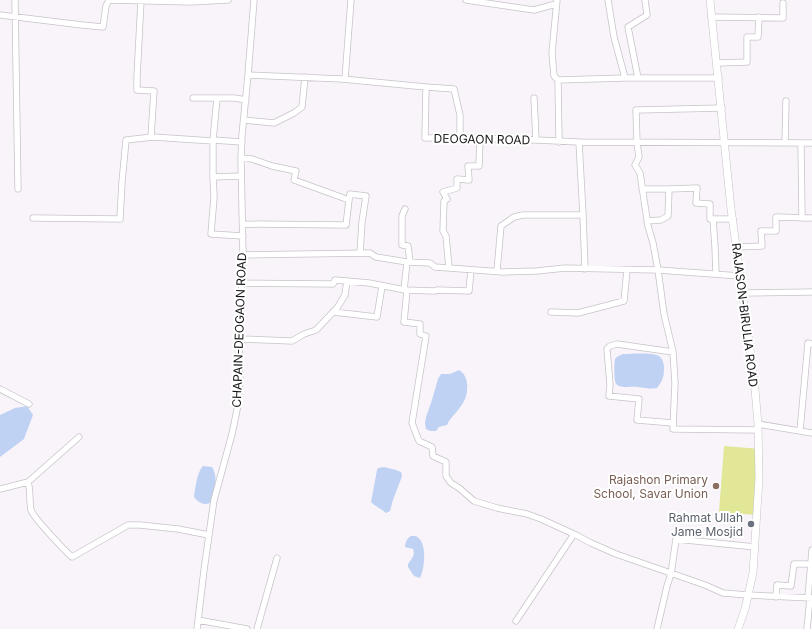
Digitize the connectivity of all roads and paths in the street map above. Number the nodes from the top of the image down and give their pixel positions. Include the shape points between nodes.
1 (15, 0) edge
2 (109, 0) edge
3 (228, 0) edge
4 (254, 0) edge
5 (351, 0) edge
6 (466, 0) edge
7 (608, 0) edge
8 (645, 0) edge
9 (710, 0) edge
10 (141, 1) edge
11 (557, 2) edge
12 (784, 3) dead end
13 (0, 15) edge
14 (712, 17) junction
15 (759, 17) junction
16 (16, 18) junction
17 (717, 63) junction
18 (248, 75) junction
19 (305, 77) junction
20 (625, 78) junction
21 (638, 78) junction
22 (719, 78) junction
23 (345, 79) junction
24 (558, 80) junction
25 (426, 87) junction
26 (193, 98) dead end
27 (217, 98) junction
28 (534, 98) dead end
29 (246, 100) junction
30 (786, 101) dead end
31 (722, 108) junction
32 (244, 120) junction
33 (151, 137) junction
34 (460, 138) junction
35 (480, 138) junction
36 (536, 140) junction
37 (213, 141) junction
38 (242, 142) junction
39 (559, 142) junction
40 (579, 142) junction
41 (724, 142) junction
42 (637, 143) junction
43 (785, 143) junction
44 (801, 143) junction
45 (812, 143) edge
46 (241, 158) junction
47 (241, 176) junction
48 (213, 177) junction
49 (18, 189) dead end
50 (642, 189) junction
51 (670, 190) junction
52 (349, 200) junction
53 (405, 209) dead end
54 (583, 215) junction
55 (34, 218) dead end
56 (802, 218) junction
57 (812, 218) edge
58 (713, 219) junction
59 (733, 219) junction
60 (647, 220) junction
61 (243, 224) junction
62 (243, 236) junction
63 (736, 247) junction
64 (360, 253) junction
65 (243, 255) junction
66 (408, 262) junction
67 (449, 268) junction
68 (585, 269) junction
69 (471, 270) junction
70 (627, 270) junction
71 (658, 270) junction
72 (497, 271) junction
73 (716, 274) junction
74 (740, 276) junction
75 (347, 282) junction
76 (242, 283) junction
77 (382, 286) junction
78 (406, 290) junction
79 (812, 292) edge
80 (742, 293) junction
81 (333, 312) junction
82 (552, 312) dead end
83 (240, 339) junction
84 (812, 344) edge
85 (672, 352) junction
86 (805, 375) junction
87 (812, 376) edge
88 (0, 389) edge
89 (29, 404) dead end
90 (673, 423) junction
91 (758, 427) junction
92 (800, 431) junction
93 (812, 433) edge
94 (79, 437) dead end
95 (28, 482) junction
96 (0, 489) edge
97 (574, 534) junction
98 (209, 535) junction
99 (756, 548) junction
100 (812, 550) edge
101 (277, 558) dead end
102 (811, 564) junction
103 (671, 574) junction
104 (748, 595) junction
105 (776, 597) junction
106 (810, 598) edge
107 (198, 620) junction
108 (516, 621) dead end
109 (197, 629) edge
110 (247, 629) edge
111 (257, 629) edge
112 (657, 629) edge
113 (738, 629) edge
114 (807, 629) edge

1 - 16 street
2 - 10 street
2 - 16 street via 103,27
3 - 10 street
4 - 18 street
5 - 23 street
6 - 11 street via 534,10
7 - 20 street via 614,37
8 - 21 street via 647,15 628,27
9 - 14 street, RAJASON-BIRULIA ROAD
10 - 33 street via 137,90 154,91
11 - 24 street via 552,53 554,76
12 - 15 street via 783,18
13 - 16 street
14 - 15 street
14 - 17 street, RAJASON-BIRULIA ROAD
15 - 17 street via 758,37 747,37 747,62
16 - 49 street
17 - 22 street, RAJASON-BIRULIA ROAD
18 - 19 street
18 - 29 street, CHAPAIN-DEOGAON ROAD
19 - 23 street
19 - 32 street via 302,107 294,113 274,123
20 - 21 street
20 - 24 street
21 - 22 street
22 - 31 street, RAJASON-BIRULIA ROAD
23 - 25 street
24 - 39 street
25 - 34 street via 454,89 460,115
25 - 34 street, DEOGAON ROAD via 425,138
26 - 27 street
27 - 29 street
27 - 37 street
28 - 36 street
29 - 32 street, CHAPAIN-DEOGAON ROAD
30 - 43 street
31 - 41 street, RAJASON-BIRULIA ROAD
31 - 42 street via 636,110
32 - 38 street, CHAPAIN-DEOGAON ROAD
33 - 37 street
33 - 55 street via 126,140 120,219
34 - 35 street, DEOGAON ROAD
35 - 36 street, DEOGAON ROAD
35 - 67 street via 479,166 468,166 469,180 457,179 457,188 443,192 447,199 444,201 443,231 446,236
36 - 39 street, DEOGAON ROAD
37 - 38 street
37 - 48 street
38 - 46 street, CHAPAIN-DEOGAON ROAD
39 - 40 street, DEOGAON ROAD
40 - 42 street, DEOGAON ROAD
40 - 54 street
41 - 42 street, DEOGAON ROAD
41 - 43 street, DEOGAON ROAD
41 - 59 street, RAJASON-BIRULIA ROAD
42 - 50 street via 638,157 635,165 640,173
43 - 44 street, DEOGAON ROAD
44 - 45 street, DEOGAON ROAD
44 - 56 street
46 - 47 street, CHAPAIN-DEOGAON ROAD
46 - 52 street via 296,171 294,180
47 - 48 street
47 - 61 street, CHAPAIN-DEOGAON ROAD
48 - 62 street via 211,234
50 - 51 street
50 - 60 street
51 - 58 street via 697,188 696,203 710,204 710,219
51 - 60 street via 668,216 661,220
52 - 61 street via 346,226
52 - 64 street via 350,194 366,196
53 - 66 street via 402,216 402,245 408,246
54 - 68 street
54 - 72 street via 514,217 502,226
56 - 57 street
56 - 63 street via 776,217 776,231 761,231 762,246
58 - 59 street
58 - 73 street
59 - 63 street, RAJASON-BIRULIA ROAD
60 - 71 street
61 - 62 street, CHAPAIN-DEOGAON ROAD
62 - 65 street, CHAPAIN-DEOGAON ROAD
63 - 74 street, RAJASON-BIRULIA ROAD
64 - 65 street
64 - 66 street via 370,252 376,256
65 - 76 street, CHAPAIN-DEOGAON ROAD
66 - 67 street via 430,263 435,267
66 - 78 street
67 - 69 street
68 - 70 street
68 - 72 street
69 - 72 street
69 - 78 street via 469,291
70 - 71 street
70 - 82 street via 624,301 578,313
71 - 73 street
71 - 85 street
73 - 74 street
74 - 80 street, RAJASON-BIRULIA ROAD
75 - 76 street via 335,280 333,284
75 - 77 street
75 - 81 street via 345,295
76 - 83 street, CHAPAIN-DEOGAON ROAD
77 - 78 street
77 - 81 street via 377,317
78 - 97 street via 404,322 420,324 420,334 426,336 412,423 420,440 432,447 433,456 446,462 446,476 451,483 474,501 527,514
79 - 80 street
80 - 91 street, RAJASON-BIRULIA ROAD
81 - 83 street via 316,330 292,341
83 - 98 street, CHAPAIN-DEOGAON ROAD via 238,405 214,500
84 - 86 street via 808,344
85 - 90 street
85 - 90 street via 616,344 607,348 609,396 639,399 637,420
86 - 87 street
86 - 92 street
88 - 89 street
90 - 91 street via 673,429
91 - 92 street
91 - 99 street, RAJASON-BIRULIA ROAD
92 - 93 street
94 - 95 street
95 - 96 street
95 - 98 street via 32,512 72,557 128,525 178,529
97 - 103 street via 616,554
97 - 108 street
98 - 107 street, CHAPAIN-DEOGAON ROAD
99 - 103 street via 676,539
99 - 104 street, RAJASON-BIRULIA ROAD
100 - 102 street
101 - 111 street
102 - 105 street via 794,564 791,586 777,585
102 - 106 street
103 - 104 street via 723,593
103 - 112 street
104 - 105 street
104 - 113 street, RAJASON-BIRULIA ROAD
105 - 106 street
106 - 114 street
107 - 109 street, CHAPAIN-DEOGAON ROAD
107 - 110 street

